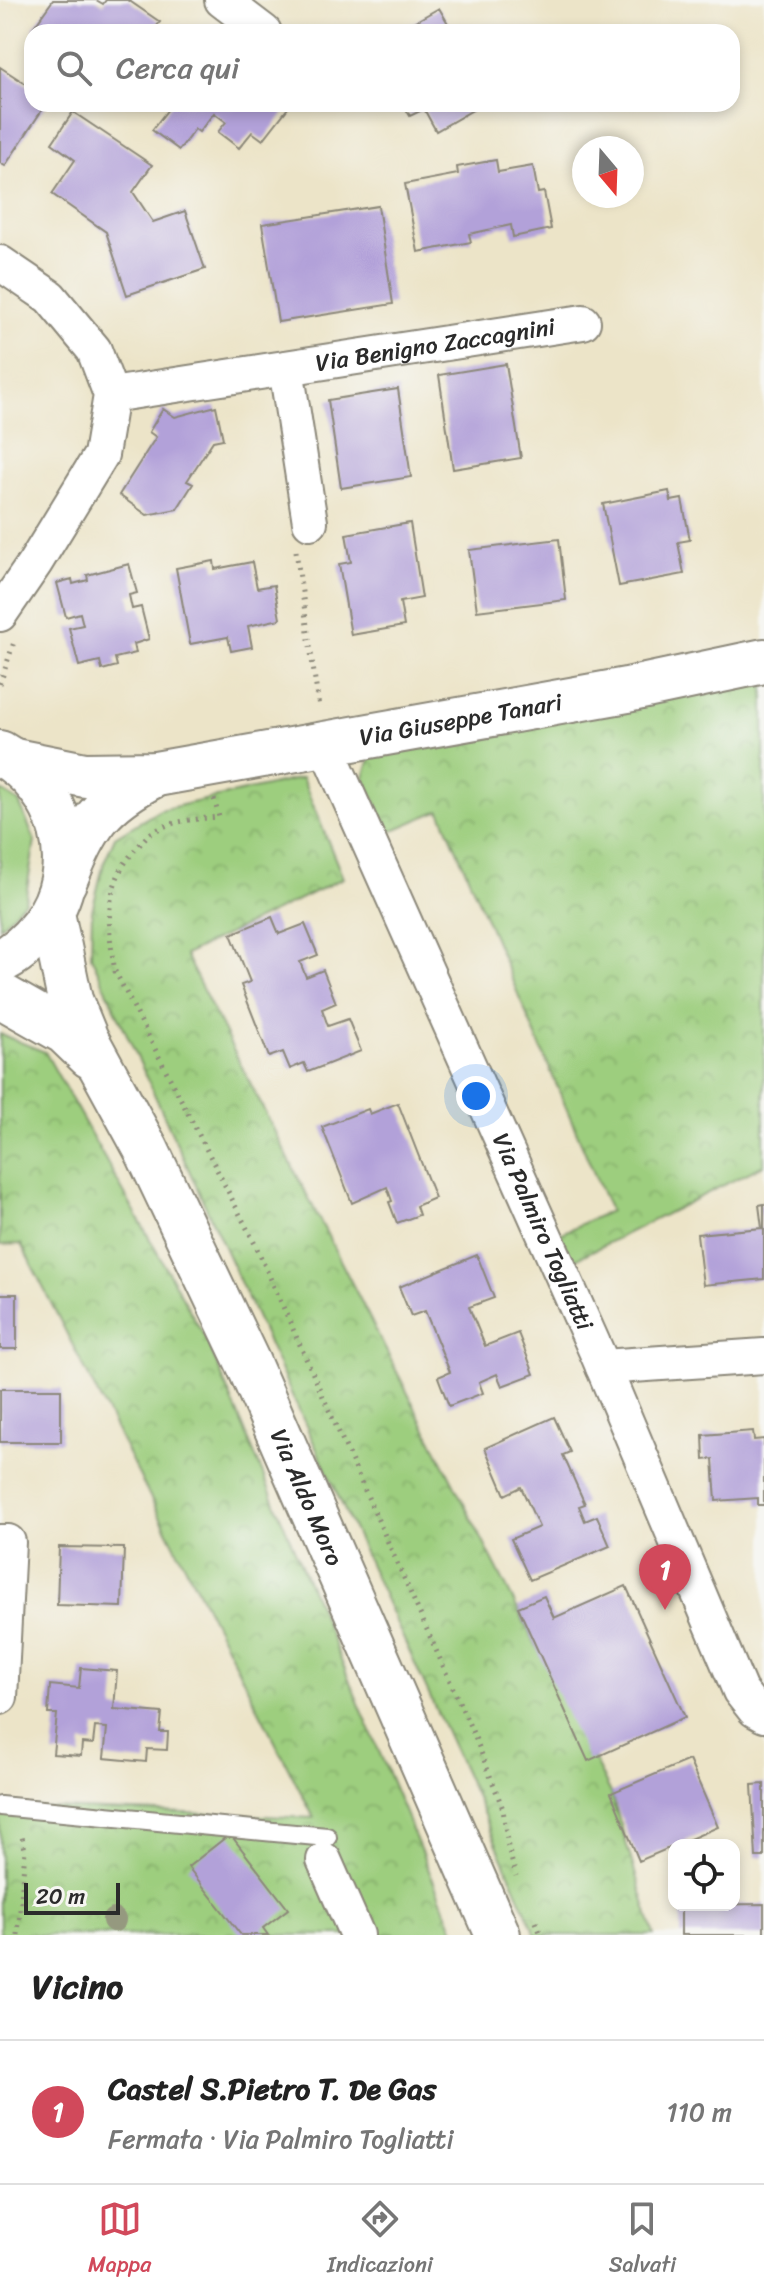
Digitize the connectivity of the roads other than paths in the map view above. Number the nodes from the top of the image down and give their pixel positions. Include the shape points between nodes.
1 (222, 0) edge
2 (254, 24) edge
3 (0, 263) edge
4 (583, 322) dead end
5 (286, 368) junction
6 (111, 395) junction
7 (310, 522) road end
8 (4, 626) edge
9 (764, 661) edge
10 (325, 744) junction
11 (8, 757) edge
12 (156, 774) junction
13 (58, 897) junction
14 (0, 961) edge
15 (0, 995) edge
16 (100, 1068) junction
17 (764, 1356) edge
18 (603, 1367) junction
19 (0, 1542) edge
20 (0, 1697) edge
21 (764, 1715) edge
22 (4, 1806) edge
23 (325, 1849) joint
24 (517, 1928) edge
25 (357, 1935) edge

1 - 2 street
3 - 6 street via 50,297 94,350
4 - 5 street, Via Benigno Zaccagnini
5 - 6 street, Via Benigno Zaccagnini
5 - 7 street, Via Benigno Zaccagnini
6 - 8 street via 101,455 35,563
9 - 10 main road, Via Giuseppe Tanari
10 - 12 main road, Via Giuseppe Tanari
10 - 18 street, Via Palmiro Togliatti
11 - 12 main road, Via Giuseppe Tanari via 85,775
11 - 13 main road, Via Aldo Moro via 40,785 58,814 66,847
12 - 13 main road, Via Giuseppe Tanari via 126,790 98,815 80,842
13 - 14 main road via 33,938
13 - 16 main road, Via Aldo Moro via 70,1000
15 - 16 main road, Via Aldo Moro via 65,1032
16 - 24 main road, Via Aldo Moro via 146,1149
17 - 18 street
18 - 21 street, Via Palmiro Togliatti via 740,1691
19 - 20 street via 8,1542
22 - 23 lane
23 - 25 street

